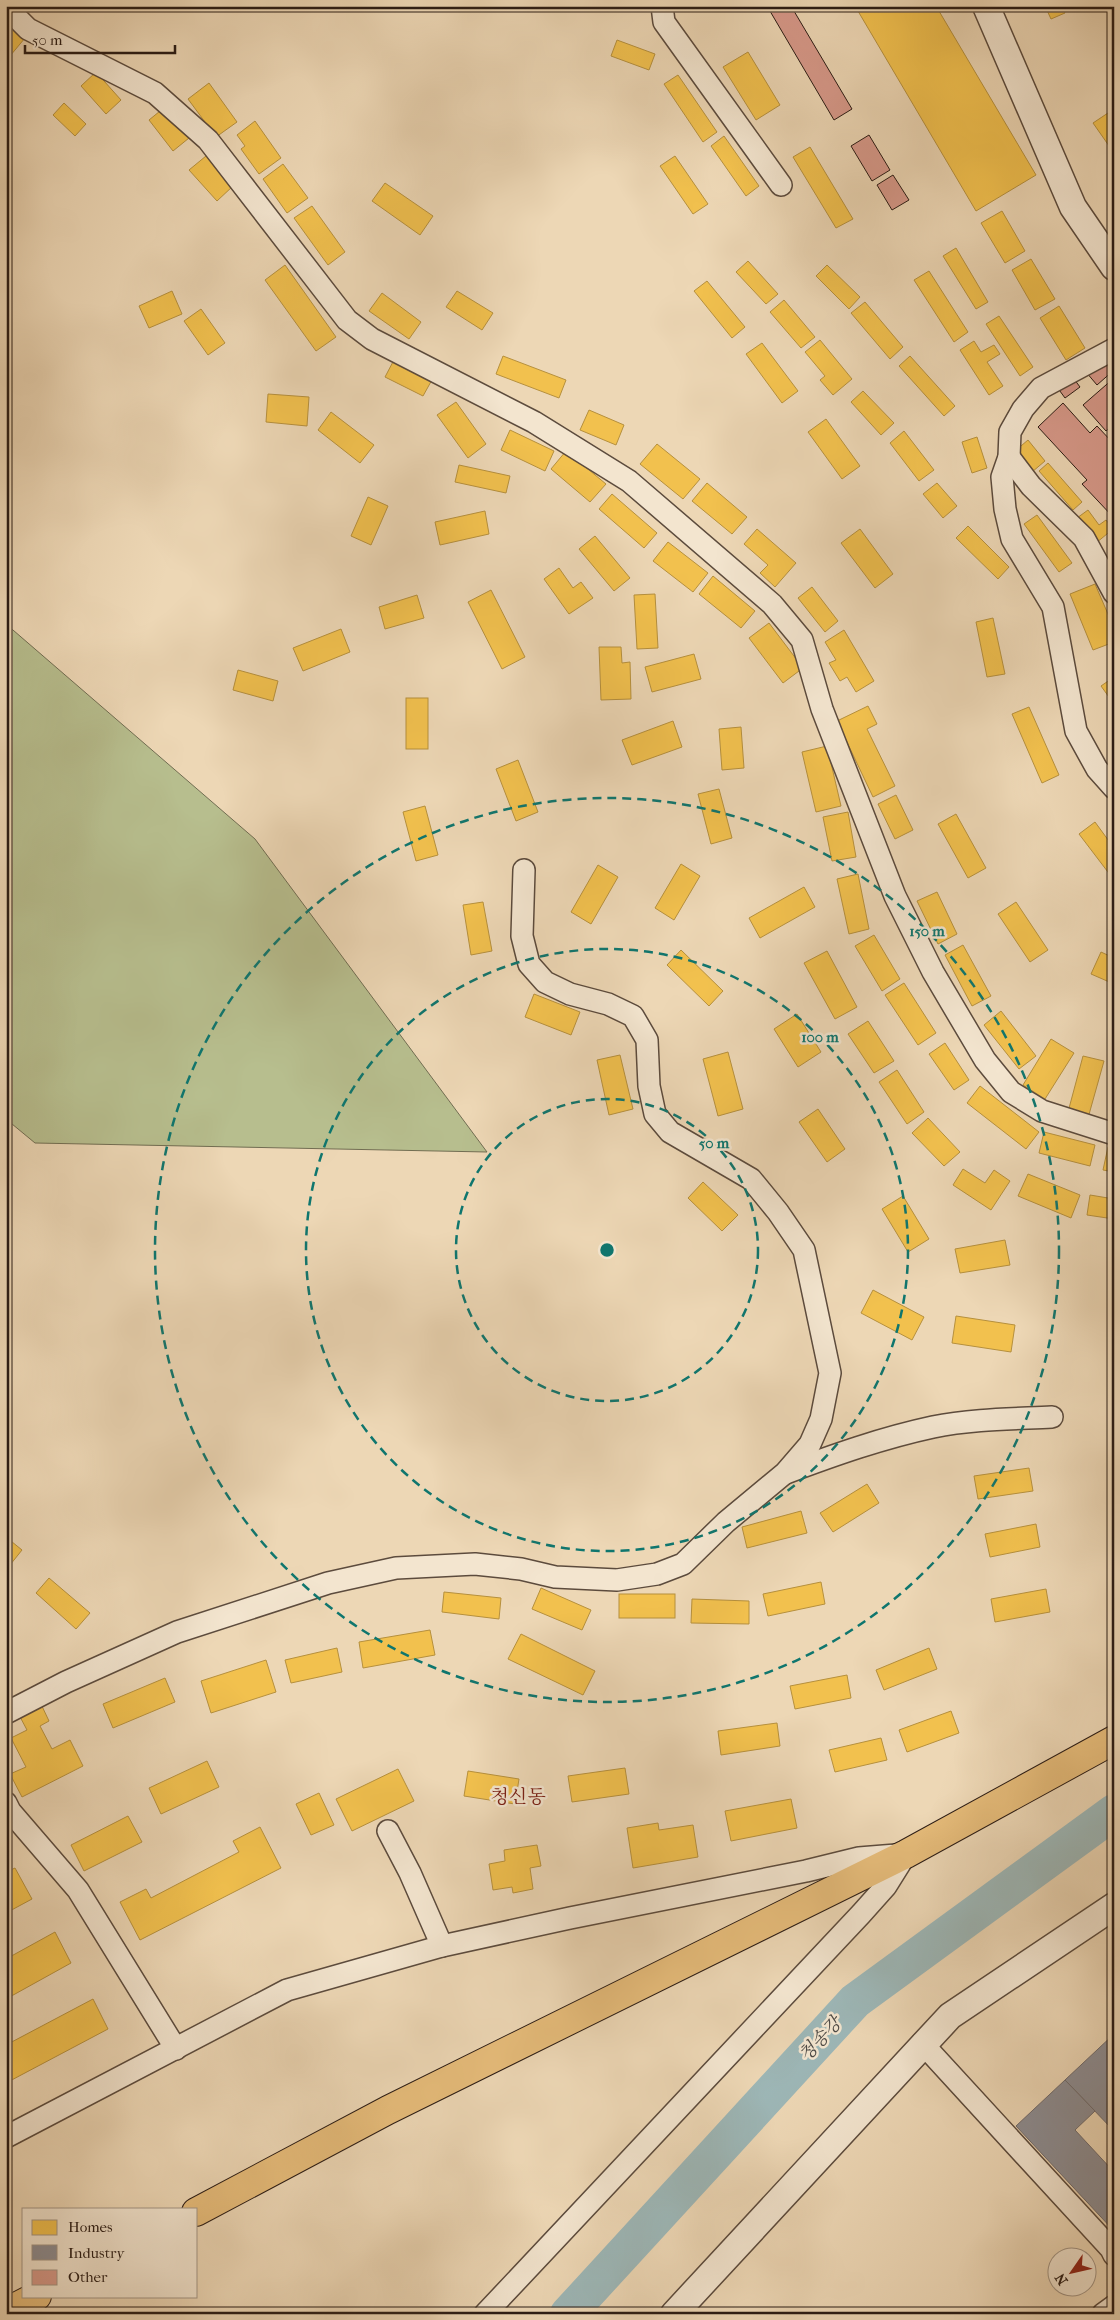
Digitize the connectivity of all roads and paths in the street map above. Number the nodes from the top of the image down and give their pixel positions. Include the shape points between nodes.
1 (662, 6) edge
2 (986, 6) edge
3 (6, 7) edge
4 (781, 185) dead end
5 (1114, 268) edge
6 (1114, 349) edge
7 (1009, 456) junction
8 (1114, 593) edge
9 (1114, 788) edge
10 (524, 870) dead end
11 (1114, 1134) edge
12 (1052, 1417) dead end
13 (786, 1473) junction
14 (6, 1713) edge
15 (1114, 1740) edge
16 (6, 1803) edge
17 (388, 1831) dead end
18 (906, 1854) junction
19 (1114, 1906) edge
20 (442, 1946) junction
21 (922, 2043) junction
22 (176, 2049) junction
23 (6, 2137) edge
24 (198, 2211) edge
25 (1114, 2255) edge
26 (33, 2298) edge
27 (1114, 2306) edge
28 (6, 2312) edge
29 (485, 2314) edge
30 (674, 2314) edge
31 (1103, 2314) edge

1 - 4 street via 664,22
2 - 5 street via 1073,207
3 - 11 street via 28,29 155,93 208,140 347,320 372,339 534,422 629,481 772,604 802,640 822,710 895,896 932,972 980,1053 1011,1092 1042,1112
6 - 7 street via 1041,388 1023,409 1010,432
7 - 8 street via 1031,486 1084,538
7 - 9 street via 1002,477 1012,539 1052,607 1076,732 1097,769
10 - 13 street via 522,936 529,964 545,982 633,1016 647,1040 649,1086 655,1114 670,1132 750,1179 804,1250 830,1373 810,1444
12 - 13 street via 934,1427 866,1444
13 - 14 street via 726,1522 683,1564 658,1574 617,1580 555,1577 475,1564 396,1568 328,1583 177,1632
15 - 18 main road
16 - 22 street via 78,1890
17 - 20 street
18 - 20 street via 859,1858
18 - 24 main road via 388,2110
18 - 29 street via 886,1886 861,1914
19 - 21 street via 950,2016
20 - 22 street via 287,1990
21 - 25 street
21 - 30 street
22 - 23 street
26 - 28 main road
27 - 31 street

